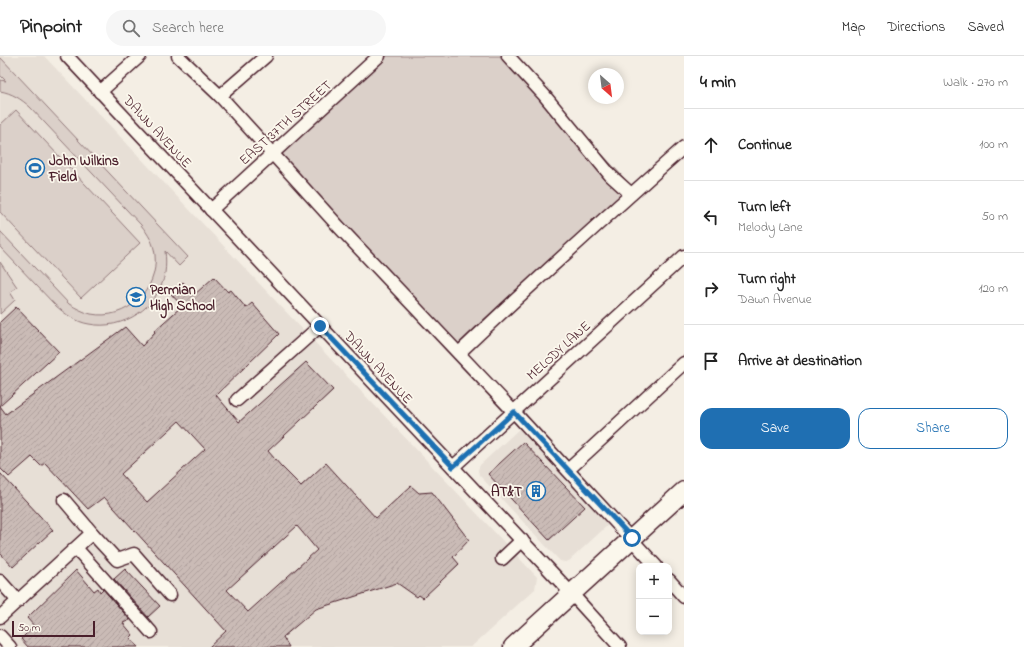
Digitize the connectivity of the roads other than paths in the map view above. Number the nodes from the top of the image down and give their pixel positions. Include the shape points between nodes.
1 (67, 56) edge
2 (140, 56) edge
3 (178, 56) edge
4 (266, 56) edge
5 (380, 56) edge
6 (508, 56) edge
7 (100, 92) junction
8 (220, 96) junction
9 (684, 147) edge
10 (272, 154) junction
11 (631, 194) junction
12 (211, 210) junction
13 (684, 256) edge
14 (320, 326) junction
15 (459, 353) junction
16 (684, 364) edge
17 (237, 400) dead end
18 (514, 412) junction
19 (453, 467) junction
20 (568, 470) junction
21 (684, 491) edge
22 (64, 500) dead end
23 (92, 533) junction
24 (632, 538) junction
25 (522, 540) junction
26 (76, 548) junction
27 (502, 559) dead end
28 (653, 563) edge
29 (0, 581) edge
30 (672, 583) edge
31 (572, 593) junction
32 (170, 595) dead end
33 (684, 597) edge
34 (18, 601) junction
35 (0, 617) edge
36 (151, 632) dead end
37 (0, 636) edge
38 (516, 646) edge
39 (10, 647) edge
40 (620, 647) edge

1 - 7 street, DAWN AVENUE
2 - 7 street
3 - 8 street
4 - 8 street
5 - 10 street, EAST 37TH STREET
6 - 11 street via 610,175
7 - 12 street, DAWN AVENUE
8 - 10 street
9 - 11 street
10 - 12 street, EAST 37TH STREET
10 - 15 street
11 - 15 street
12 - 14 street, DAWN AVENUE
13 - 18 street, MELODY LANE
14 - 17 street
14 - 19 street, DAWN AVENUE
15 - 18 street
16 - 20 street
18 - 19 street, MELODY LANE
18 - 20 street
19 - 25 street, DAWN AVENUE
20 - 24 street
21 - 24 highway
22 - 23 street
23 - 26 street
23 - 32 street via 117,560 134,554
24 - 28 street
24 - 31 highway
25 - 27 street
25 - 31 street, DAWN AVENUE
26 - 34 street
26 - 36 street
29 - 34 street
30 - 33 street
31 - 38 highway
31 - 40 street, DAWN AVENUE
34 - 35 street
37 - 39 street

